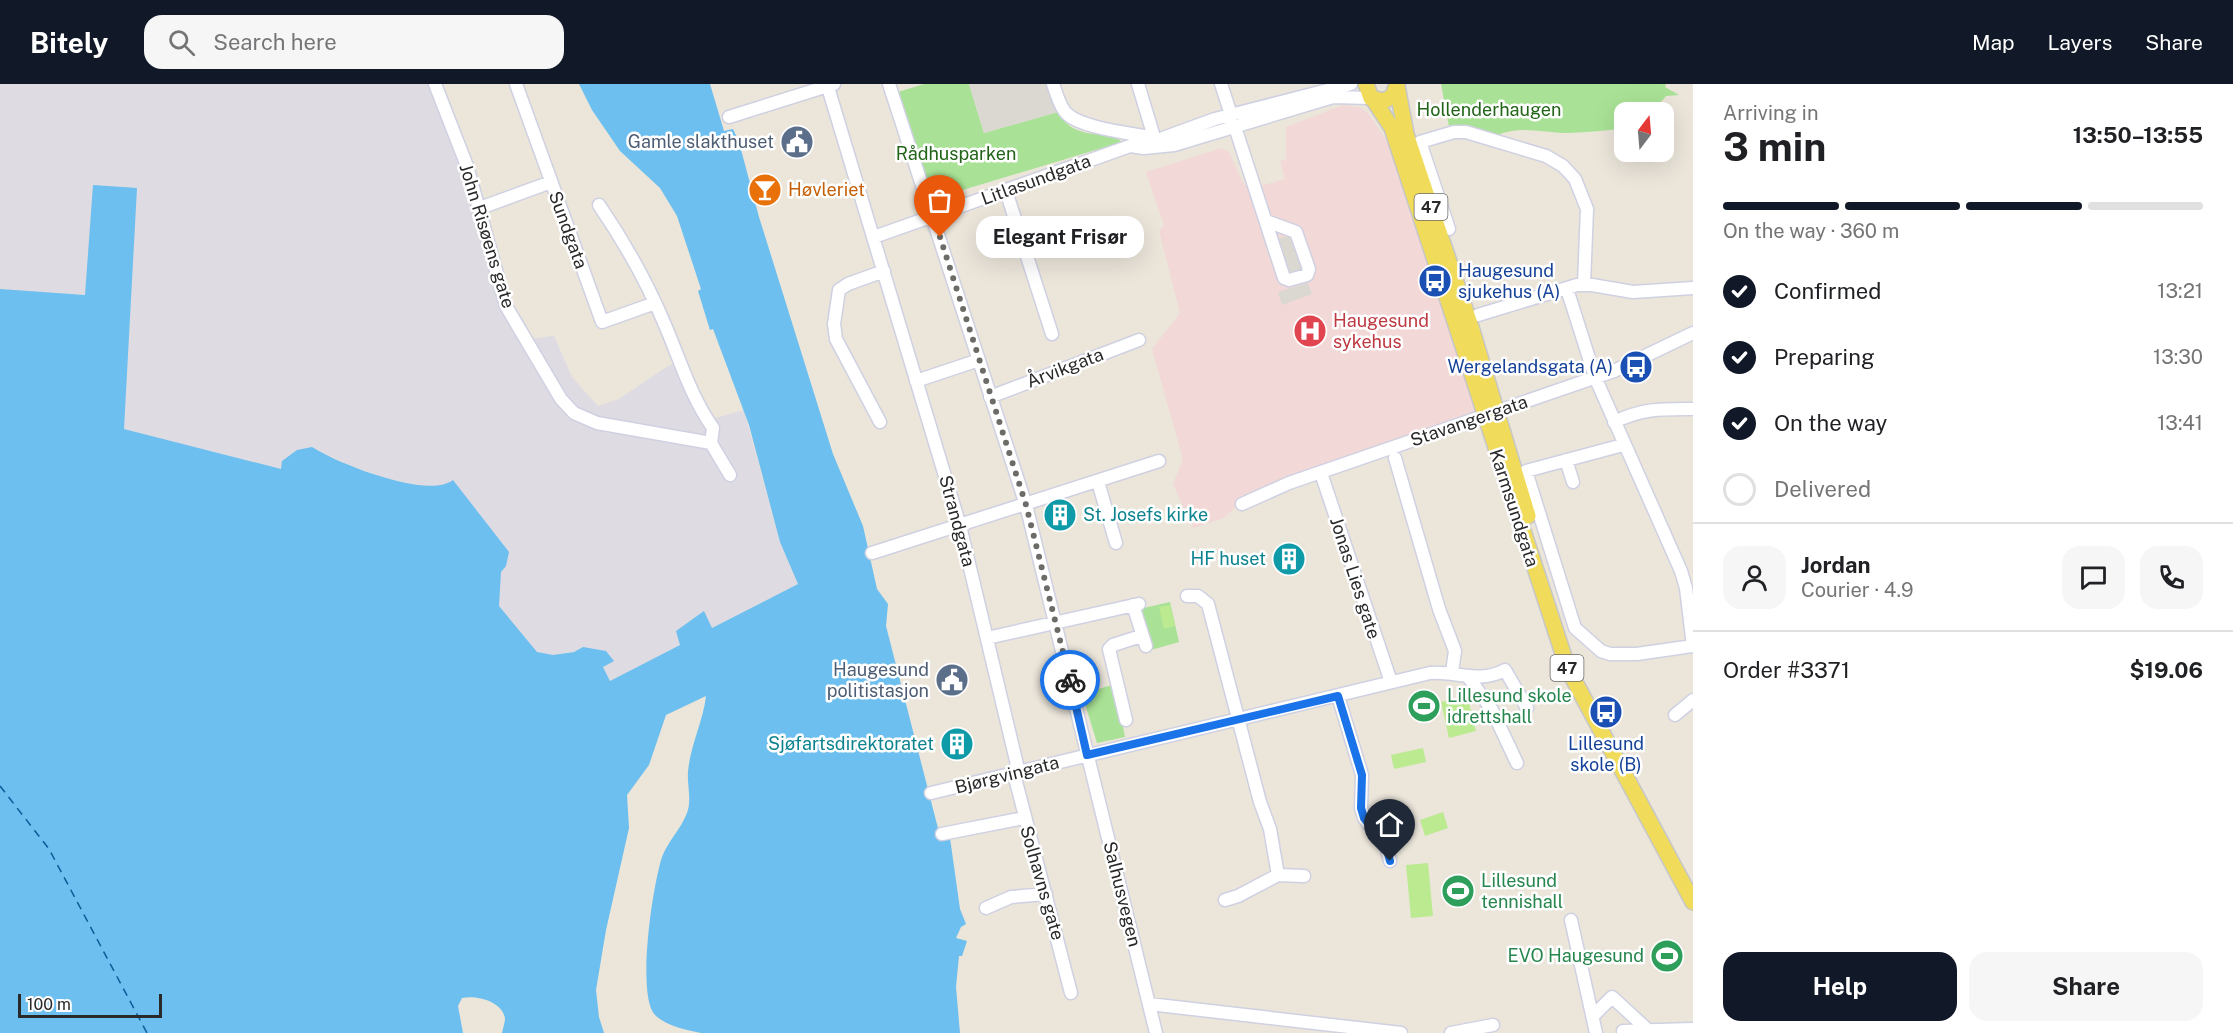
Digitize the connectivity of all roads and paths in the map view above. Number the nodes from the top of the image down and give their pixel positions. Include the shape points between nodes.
1 (435, 84) edge
2 (516, 84) edge
3 (889, 84) edge
4 (1053, 84) edge
5 (1138, 84) edge
6 (1221, 84) edge
7 (1351, 84) edge
8 (830, 85) edge
9 (1397, 85) edge
10 (1370, 94) edge
11 (729, 117) dead end
12 (1233, 121) junction
13 (1155, 137) junction
14 (1186, 140) junction
15 (1130, 146) junction
16 (551, 182) junction
17 (1006, 191) junction
18 (599, 205) dead end
19 (480, 208) junction
20 (933, 216) junction
21 (1266, 221) junction
22 (1449, 229) dead end
23 (874, 237) junction
24 (884, 271) junction
25 (1584, 284) junction
26 (1693, 288) edge
27 (1567, 289) junction
28 (655, 303) junction
29 (1478, 315) dead end
30 (1693, 333) edge
31 (1052, 334) dead end
32 (1139, 340) dead end
33 (979, 360) junction
34 (1595, 377) junction
35 (916, 381) junction
36 (990, 397) junction
37 (1693, 409) edge
38 (1490, 414) junction
39 (880, 422) dead end
40 (1614, 422) junction
41 (711, 443) junction
42 (1623, 445) junction
43 (1395, 458) dead end
44 (1566, 460) junction
45 (1160, 461) dead end
46 (1322, 473) junction
47 (730, 475) dead end
48 (1098, 482) junction
49 (1573, 482) dead end
50 (1242, 504) dead end
51 (1026, 505) junction
52 (960, 526) junction
53 (1116, 543) dead end
54 (872, 553) dead end
55 (1187, 596) dead end
56 (1055, 622) junction
57 (987, 638) junction
58 (1693, 646) edge
59 (1452, 672) junction
60 (1469, 678) junction
61 (1391, 682) junction
62 (1338, 696) junction
63 (1693, 700) edge
64 (1527, 708) dead end
65 (1675, 715) dead end
66 (1126, 720) dead end
67 (1240, 720) junction
68 (1087, 755) junction
69 (1517, 762) dead end
70 (1017, 773) junction
71 (931, 793) dead end
72 (1024, 818) junction
73 (942, 834) dead end
74 (1390, 861) dead end
75 (1278, 875) junction
76 (1304, 876) dead end
77 (1693, 884) edge
78 (1046, 894) junction
79 (1225, 900) dead end
80 (1693, 902) edge
81 (986, 908) dead end
82 (1571, 920) dead end
83 (1071, 993) dead end
84 (1149, 1004) junction
85 (1593, 1016) junction
86 (1493, 1024) dead end
87 (1693, 1029) edge
88 (1649, 1030) junction
89 (1623, 1031) dead end
90 (1156, 1033) edge
91 (1401, 1033) edge
92 (1451, 1033) edge
93 (1596, 1033) edge

1 - 19 street, John Risøens gate
2 - 16 street, Sundgata
3 - 20 street, Salhusvegen
4 - 13 street via 1069,116 1080,122
5 - 13 street
6 - 12 street
7 - 12 street, Litlasundgata
8 - 11 street
8 - 23 street, Strandgata
9 - 10 main road, 47 via 1389,100
9 - 38 main road, Karmsundgata / 47 via 1406,134 1457,283
10 - 12 street, Litlasundgata via 1324,99
10 - 38 main road, Karmsundgata / 47 via 1392,128
12 - 13 street, Litlasundgata
12 - 14 street, Litlasundgata
12 - 21 street
13 - 14 street, Litlasundgata
13 - 15 street, Litlasundgata
14 - 15 street, Litlasundgata via 1163,146
15 - 17 street, Litlasundgata
16 - 19 street
16 - 28 street, Sundgata via 602,322
17 - 20 street, Litlasundgata
17 - 31 street
18 - 28 street via 628,248
19 - 41 street, John Risøens gate via 506,306 561,399 574,413 597,423
20 - 23 street, Litlasundgata
20 - 33 street, Salhusvegen
21 - 21 street via 1284,278 1307,275 1309,269 1296,232
22 - 25 street via 1420,142 1466,132 1546,156 1573,176 1585,201
23 - 24 street, Strandgata
24 - 35 street, Strandgata
24 - 39 street via 840,290 834,324 836,339
25 - 26 street via 1633,292
25 - 27 street
27 - 29 street
27 - 34 street
28 - 41 street via 699,408 713,428
30 - 34 street, Stavangergata via 1637,362
32 - 36 street, Årvikgata
33 - 35 street
33 - 36 street, Salhusvegen
34 - 38 street, Stavangergata
34 - 40 street
35 - 52 street, Strandgata
36 - 51 street, Salhusvegen
37 - 40 street via 1650,409
38 - 46 street, Stavangergata
38 - 77 main road, Karmsundgata / 47 via 1570,651
38 - 80 main road, Karmsundgata / 47 via 1568,669
40 - 42 street
41 - 47 street
42 - 44 street
42 - 58 street via 1681,572
43 - 59 street via 1455,651
44 - 49 street
44 - 58 street via 1526,471 1575,628 1610,654
45 - 48 street
46 - 50 street, Stavangergata
46 - 61 street, Jonas Lies gate
48 - 51 street
48 - 53 street
51 - 52 street
51 - 56 street, Salhusvegen
52 - 54 street
52 - 57 street, Strandgata
55 - 67 street via 1198,596 1208,604
56 - 57 street
56 - 66 street via 1136,605 1144,641 1113,645 1109,649
56 - 68 street, Salhusvegen
57 - 70 street, Strandgata
59 - 60 street, Bjørgvingata
59 - 61 street, Bjørgvingata
60 - 64 street via 1505,670
60 - 69 street via 1492,710
61 - 62 street, Bjørgvingata
62 - 67 street, Bjørgvingata
62 - 74 street via 1362,775 1364,818 1386,846
63 - 65 street
67 - 68 street, Bjørgvingata
67 - 75 street via 1270,829
68 - 70 street, Bjørgvingata
68 - 84 street, Salhusvegen
70 - 71 street, Bjørgvingata
70 - 72 street, Solhavns gate
72 - 73 street
72 - 78 street, Solhavns gate
75 - 76 street
75 - 79 street
78 - 81 street via 1002,899
78 - 83 street, Solhavns gate
82 - 85 street
84 - 90 street, Salhusvegen
84 - 91 street
85 - 88 street via 1612,997
85 - 93 street
86 - 92 street
87 - 88 street
88 - 89 street

